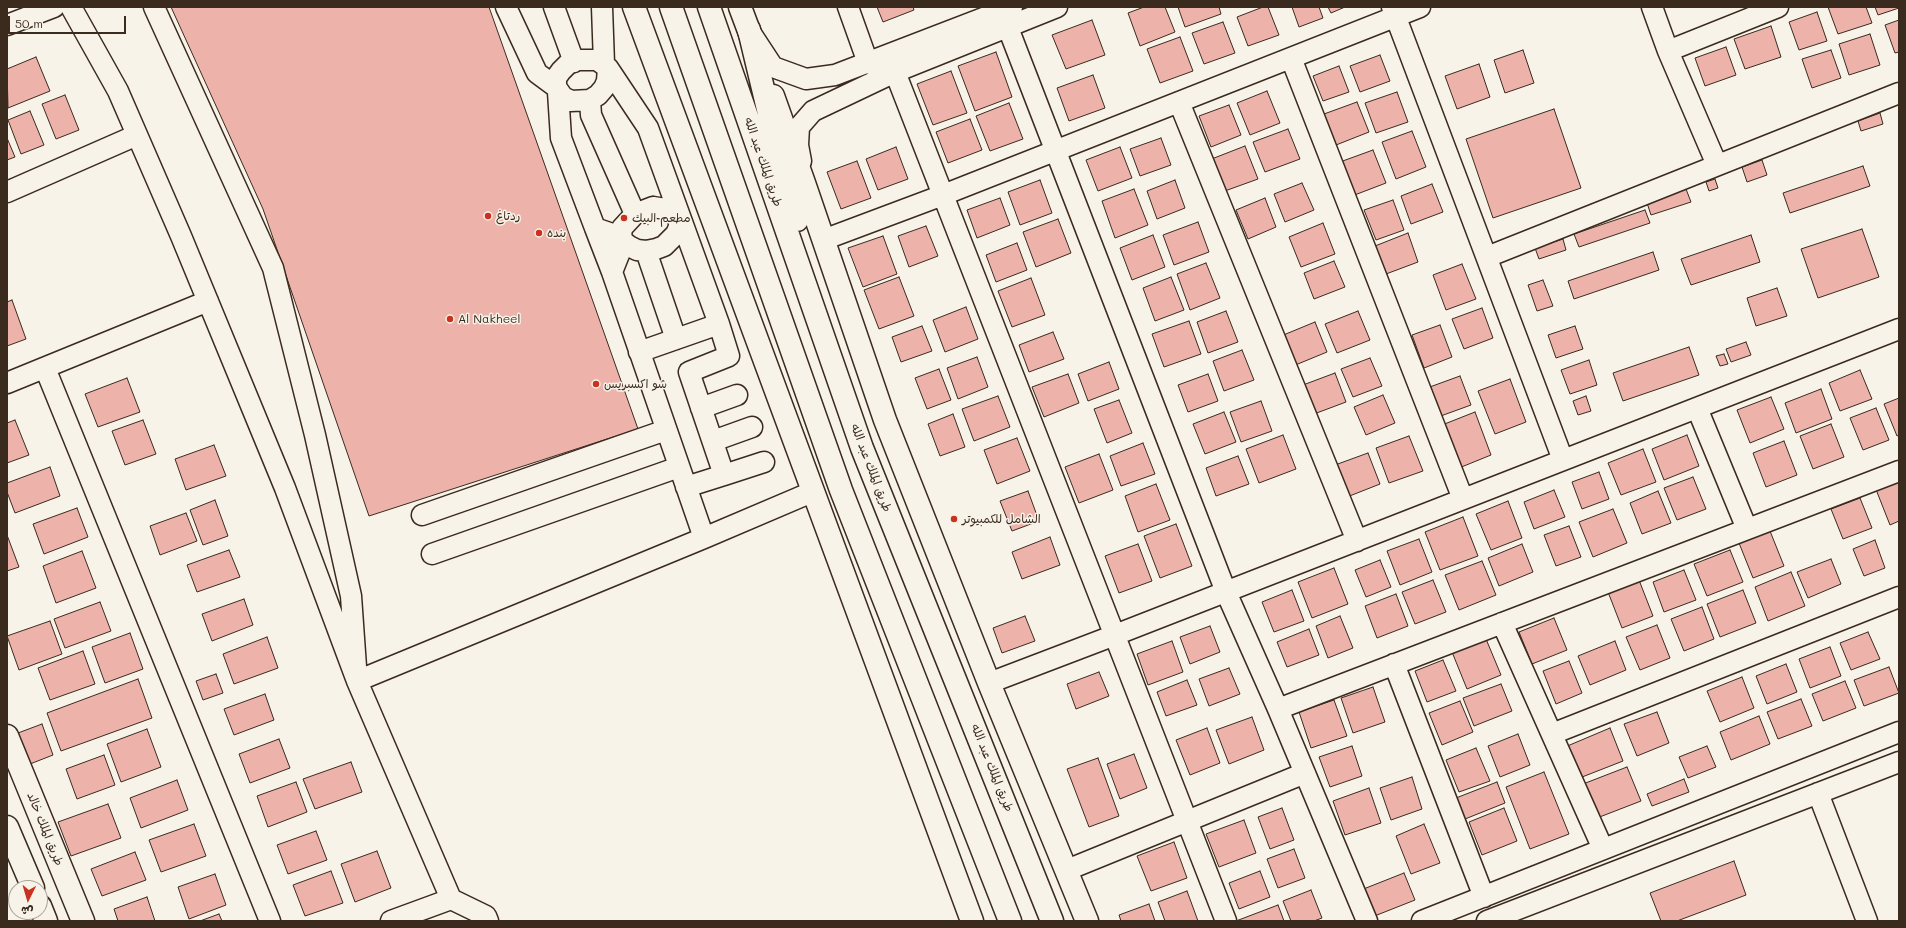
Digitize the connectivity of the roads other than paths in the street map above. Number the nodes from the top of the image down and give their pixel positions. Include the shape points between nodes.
1 (54, 7) edge
2 (71, 7) edge
3 (154, 7) edge
4 (506, 7) edge
5 (554, 7) edge
6 (602, 7) edge
7 (634, 7) edge
8 (671, 7) edge
9 (709, 7) edge
10 (740, 7) edge
11 (848, 7) edge
12 (1057, 7) edge
13 (1420, 7) edge
14 (1652, 7) edge
15 (1778, 7) edge
16 (1394, 12) edge
17 (1005, 13) edge
18 (7, 25) edge
19 (748, 30) junction
20 (1668, 51) junction
21 (1291, 58) junction
22 (574, 62) junction
23 (868, 63) junction
24 (606, 66) junction
25 (895, 72) junction
26 (557, 90) junction
27 (1899, 93) edge
28 (590, 100) junction
29 (1179, 102) junction
30 (137, 135) junction
31 (1056, 150) junction
32 (1717, 165) junction
33 (804, 183) junction
34 (7, 192) edge
35 (943, 195) junction
36 (634, 214) junction
37 (679, 217) junction
38 (595, 228) junction
39 (622, 239) junction
40 (823, 240) junction
41 (646, 251) junction
42 (1487, 257) junction
43 (612, 272) junction
44 (208, 301) junction
45 (719, 324) junction
46 (1899, 329) edge
47 (676, 339) junction
48 (639, 352) junction
49 (46, 368) junction
50 (7, 383) edge
51 (737, 396) dead end
52 (701, 408) junction
53 (1697, 408) junction
54 (752, 427) dead end
55 (666, 430) junction
56 (713, 441) junction
57 (862, 448) junction
58 (1563, 460) junction
59 (764, 462) dead end
60 (679, 467) junction
61 (1899, 471) edge
62 (724, 475) junction
63 (686, 487) junction
64 (812, 492) junction
65 (1462, 499) junction
66 (422, 515) dead end
67 (1747, 529) junction
68 (704, 538) junction
69 (1357, 540) junction
70 (432, 554) dead end
71 (1226, 592) junction
72 (1898, 599) edge
73 (1502, 623) junction
74 (1115, 635) junction
75 (1394, 664) junction
76 (357, 681) junction
77 (989, 683) junction
78 (1278, 709) junction
79 (1899, 732) edge
80 (1552, 734) junction
81 (7, 736) edge
82 (1899, 762) edge
83 (1305, 773) junction
84 (1818, 793) junction
85 (965, 809) junction
86 (1187, 821) junction
87 (7, 827) edge
88 (1603, 849) junction
89 (1067, 870) junction
90 (29, 880) edge
91 (1484, 897) junction
92 (451, 899) junction
93 (1048, 911) edge
94 (83, 921) edge
95 (270, 921) edge
96 (391, 921) edge
97 (488, 921) edge
98 (972, 921) edge
99 (997, 921) edge
100 (1010, 921) edge
101 (1055, 921) edge
102 (1087, 921) edge
103 (1226, 921) edge
104 (1367, 921) edge
105 (1422, 921) edge
106 (1487, 921) edge
107 (1867, 921) edge

1 - 18 street
2 - 30 street via 118,90
3 - 76 street via 273,268 352,596
4 - 26 street via 537,73
5 - 22 street
6 - 24 street
7 - 64 main road
8 - 85 main road via 841,490
9 - 57 main road, طريق الملك عبد الله
10 - 19 main road
11 - 23 street
12 - 17 street
13 - 16 street
14 - 20 street
15 - 20 street
16 - 21 street
16 - 42 street
17 - 23 street
17 - 25 street
17 - 31 street
19 - 23 street via 773,67 806,79 835,75
19 - 33 main road
19 - 57 main road via 778,151
20 - 32 street
21 - 29 street
21 - 65 street
22 - 24 street via 597,60
22 - 26 street via 568,64 556,78
23 - 25 street
24 - 28 street via 609,74 604,88
24 - 37 street via 648,128
25 - 33 street via 831,100 813,111 799,127 798,145
25 - 35 street
26 - 28 street via 571,101
26 - 38 street via 561,138
27 - 32 street
28 - 36 street via 592,115
29 - 31 street
29 - 69 street
30 - 34 street
30 - 44 street
31 - 35 street
31 - 71 street
32 - 42 street
33 - 40 main road
35 - 40 street
35 - 74 street
36 - 37 street via 653,207 672,210
36 - 39 street via 622,228
37 - 41 street via 679,227 671,240 664,246
37 - 45 street
38 - 39 street
38 - 43 street
39 - 41 street via 637,250
39 - 43 street
40 - 77 main road via 885,420
41 - 47 street
42 - 58 street
43 - 48 street
44 - 49 street
44 - 76 street via 285,488
45 - 47 street
45 - 52 street via 729,356 689,372
46 - 53 street
47 - 48 street
48 - 55 street
49 - 50 street
49 - 95 street
51 - 52 street
52 - 56 street
53 - 58 street
53 - 67 street
54 - 56 street
55 - 60 street
55 - 66 street
56 - 62 street
57 - 93 main road, طريق الملك عبد الله
58 - 65 street
59 - 62 street
60 - 63 street
60 - 70 street
61 - 67 street
62 - 63 street
63 - 68 street
64 - 68 street
64 - 98 main road
65 - 69 street
67 - 73 street
68 - 76 street
69 - 71 street
71 - 74 street
71 - 78 street
72 - 80 street
73 - 75 street
73 - 80 street
74 - 77 street
74 - 86 street
75 - 78 street
75 - 91 street
76 - 92 street
77 - 89 main road
78 - 83 street
79 - 88 street
80 - 88 street
81 - 94 main road, طريق الملك خالد
82 - 84 street
83 - 86 street
83 - 104 street
84 - 106 street
84 - 107 street
85 - 99 main road
85 - 100 main road
86 - 89 street
86 - 103 street
87 - 90 main road
88 - 91 street
89 - 102 main road
91 - 105 street
92 - 96 street
92 - 97 street via 486,916
93 - 101 main road, طريق الملك عبد الله

